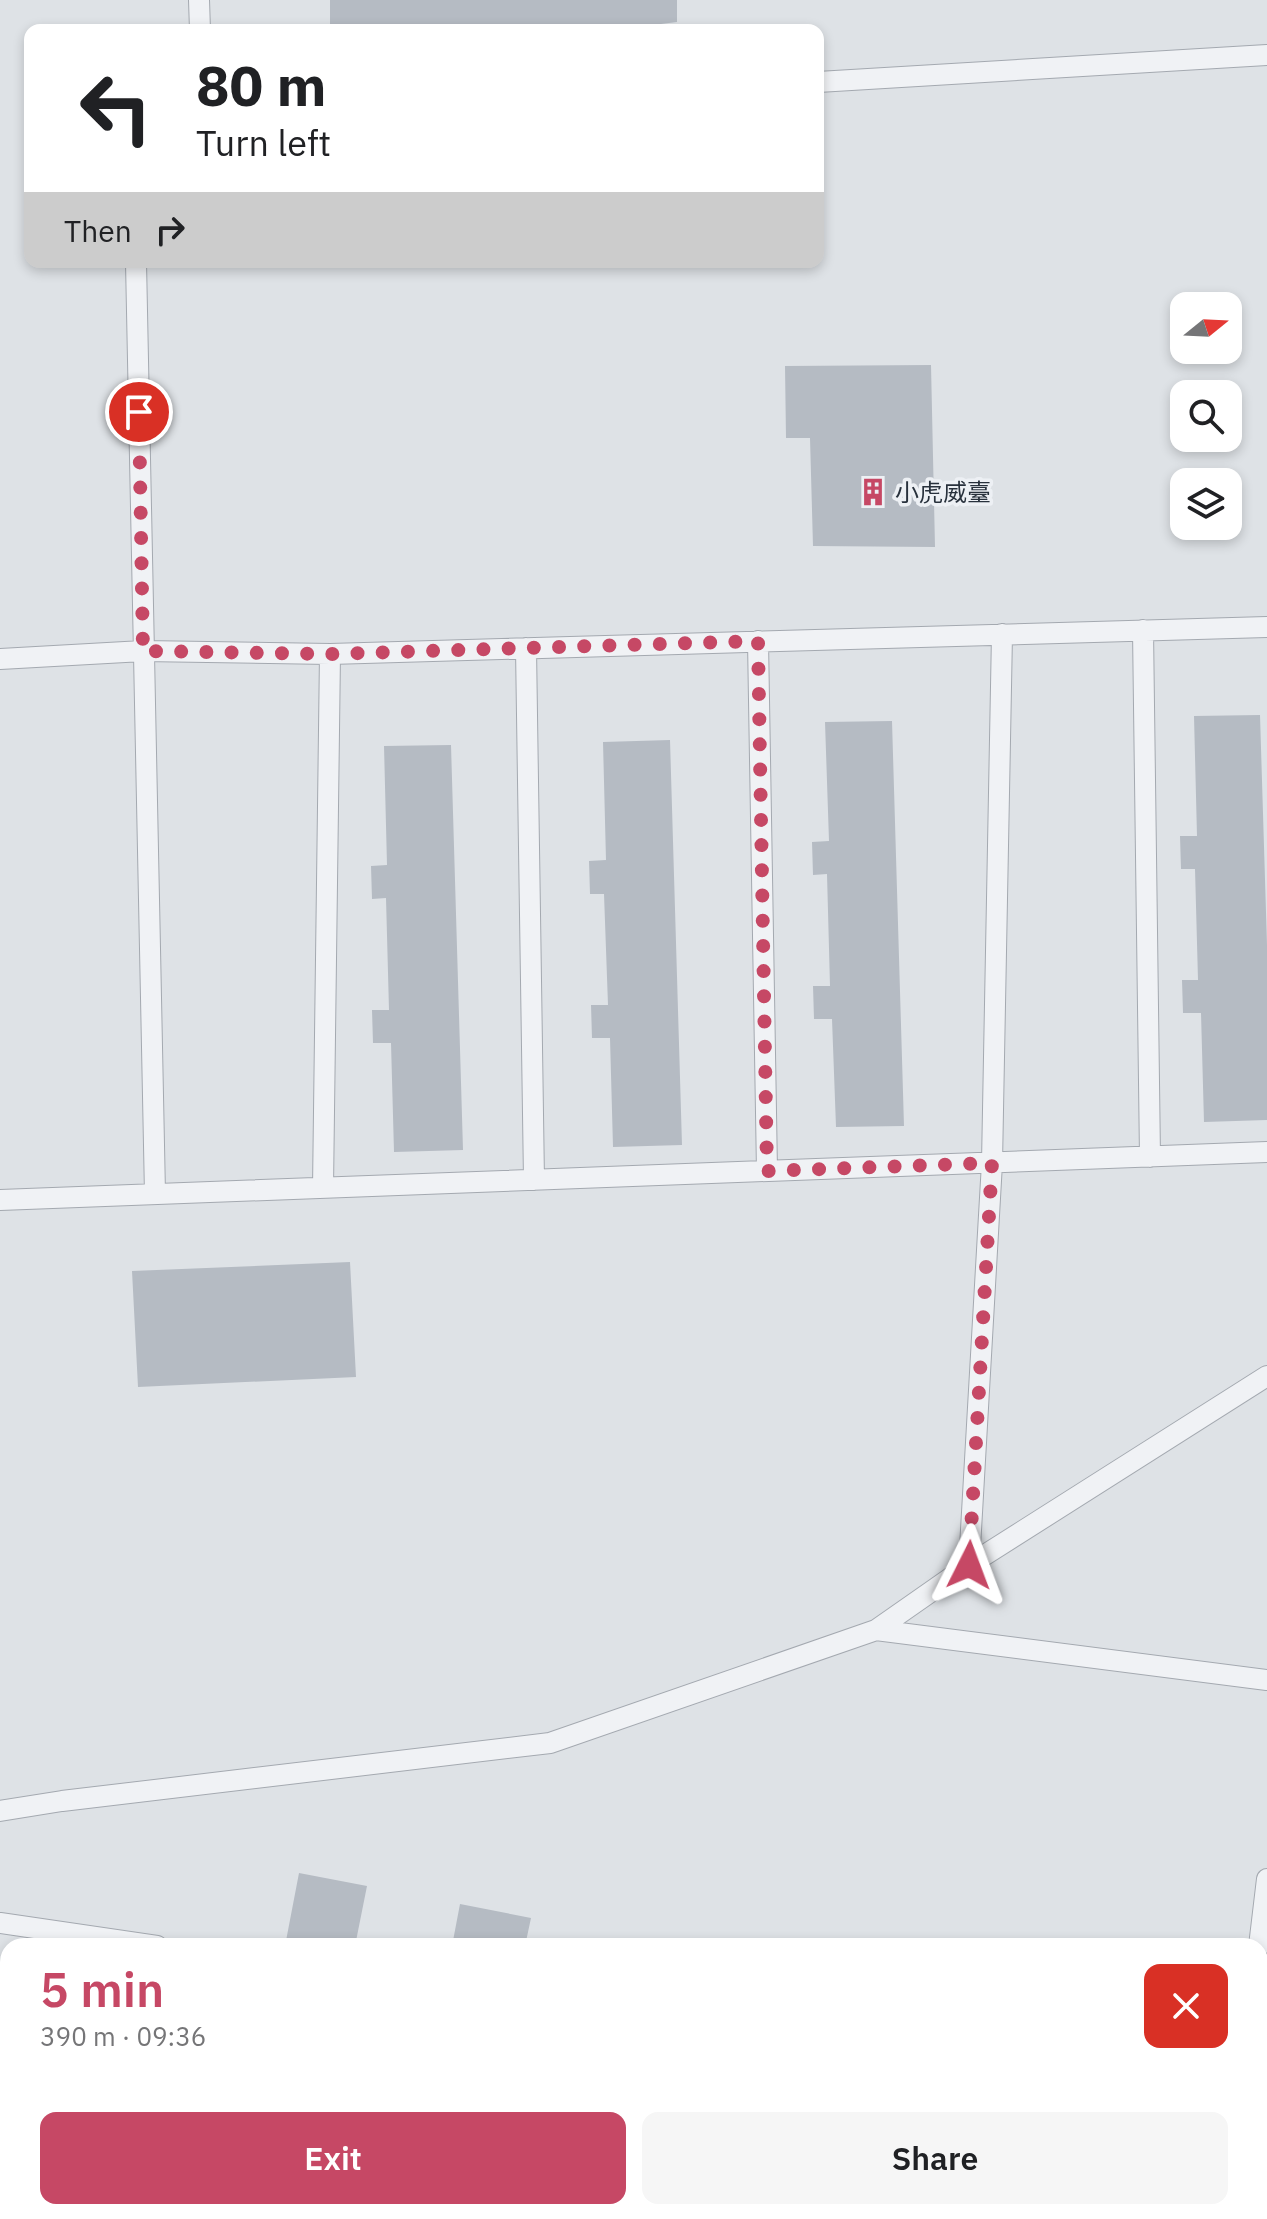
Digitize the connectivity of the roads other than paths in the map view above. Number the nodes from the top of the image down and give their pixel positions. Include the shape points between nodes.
1 (199, 0) edge
2 (200, 24) edge
3 (1267, 55) edge
4 (824, 82) edge
5 (136, 268) edge
6 (1267, 627) edge
7 (1143, 630) junction
8 (1002, 634) junction
9 (758, 641) junction
10 (526, 648) junction
11 (143, 651) junction
12 (330, 654) junction
13 (0, 659) edge
14 (1267, 1152) edge
15 (1150, 1157) junction
16 (992, 1163) junction
17 (767, 1171) junction
18 (534, 1180) junction
19 (323, 1188) junction
20 (155, 1194) junction
21 (0, 1200) edge
22 (1267, 1376) edge
23 (969, 1565) junction
24 (876, 1630) junction
25 (1267, 1680) edge
26 (0, 1811) edge
27 (1267, 1879) edge
28 (0, 1923) edge
29 (102, 1938) edge
30 (1260, 1938) edge

1 - 2 lane
3 - 4 lane
5 - 11 lane
6 - 7 lane
7 - 8 lane
7 - 15 lane
8 - 9 lane
8 - 16 lane
9 - 10 lane
9 - 17 lane
10 - 12 lane
10 - 18 lane
11 - 12 lane
11 - 13 lane
11 - 20 lane
12 - 19 lane
14 - 15 lane
15 - 16 lane
16 - 17 lane
16 - 23 lane
17 - 18 lane
18 - 19 lane
19 - 20 lane
20 - 21 lane
22 - 23 lane
23 - 24 lane
24 - 25 lane
24 - 26 lane via 550,1743
27 - 30 lane
28 - 29 lane

